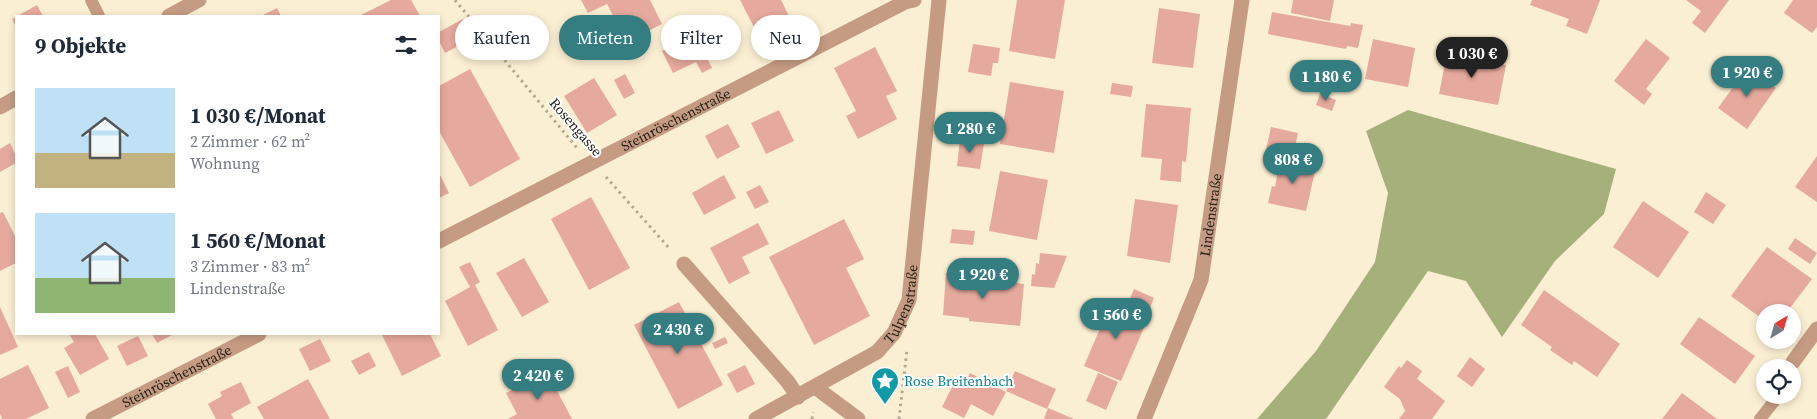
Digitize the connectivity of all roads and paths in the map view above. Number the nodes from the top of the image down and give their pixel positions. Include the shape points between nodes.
1 (91, 0) edge
2 (199, 0) edge
3 (455, 0) edge
4 (914, 0) edge
5 (938, 0) edge
6 (1242, 0) edge
7 (98, 15) edge
8 (171, 15) edge
9 (15, 99) edge
10 (0, 107) edge
11 (592, 162) junction
12 (440, 240) edge
13 (684, 264) joint
14 (1817, 329) edge
15 (257, 335) edge
16 (907, 348) dead end
17 (1796, 359) edge
18 (815, 387) junction
19 (798, 397) junction
20 (1771, 404) edge
21 (813, 412) dead end
22 (93, 419) edge
23 (756, 419) edge
24 (812, 419) edge
25 (858, 419) edge
26 (899, 419) edge
27 (1144, 419) edge
28 (1760, 419) edge

1 - 7 lane
2 - 8 street
3 - 11 path, Rosengasse via 580,152
4 - 11 street, Steinröschenstraße
5 - 18 street, Tulpenstraße via 909,300 894,333 877,352
6 - 27 street, Lindenstraße via 1201,280
9 - 10 street
11 - 12 street, Steinröschenstraße
11 - 13 path, Rosengasse
13 - 19 street
14 - 17 street
15 - 22 street, Steinröschenstraße
16 - 26 path
18 - 19 street, Tulpenstraße
18 - 25 street
19 - 23 street, Tulpenstraße
20 - 28 lane
21 - 24 path

